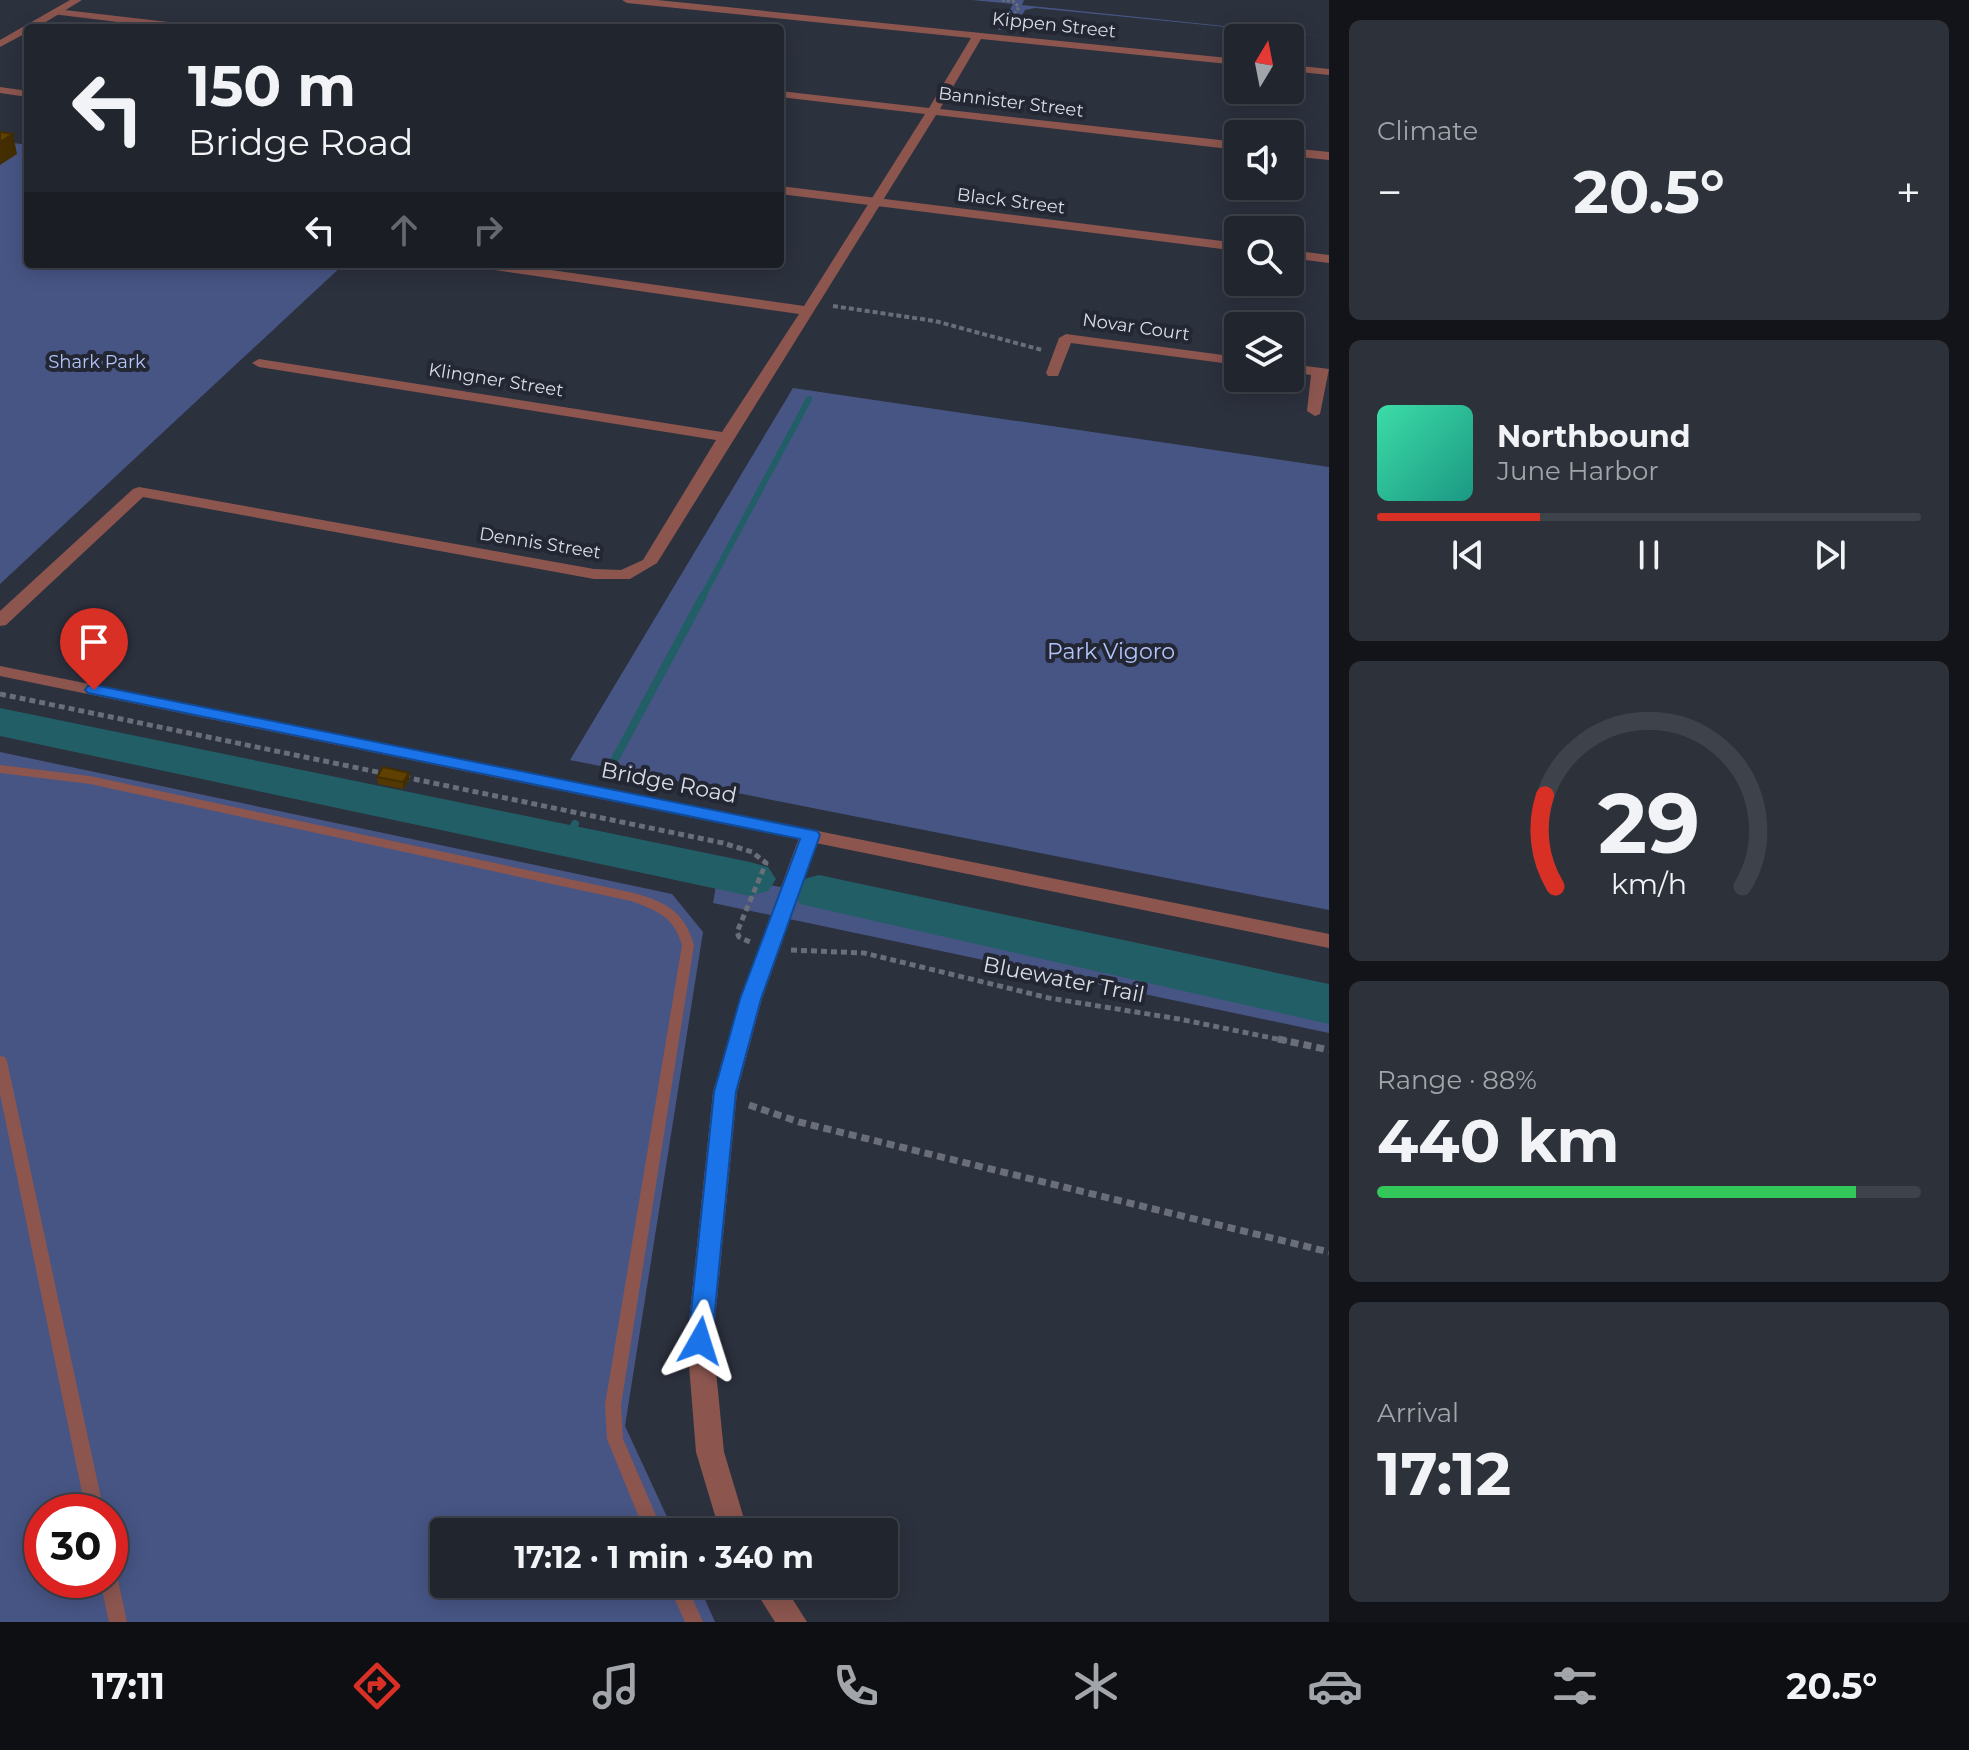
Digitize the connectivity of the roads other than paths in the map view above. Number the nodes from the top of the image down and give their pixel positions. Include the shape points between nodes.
1 (77, 0) edge
2 (627, 0) edge
3 (56, 12) junction
4 (35, 24) edge
5 (160, 24) edge
6 (24, 30) edge
7 (978, 36) junction
8 (0, 44) edge
9 (1224, 61) edge
10 (1304, 69) edge
11 (1329, 72) edge
12 (0, 90) edge
13 (24, 93) edge
14 (784, 94) edge
15 (931, 111) junction
16 (1224, 144) edge
17 (1304, 153) edge
18 (1329, 156) edge
19 (784, 190) edge
20 (878, 202) junction
21 (1224, 245) edge
22 (1304, 256) edge
23 (1329, 259) edge
24 (512, 268) edge
25 (810, 307) junction
26 (1224, 359) edge
27 (259, 363) dead end
28 (1304, 370) edge
29 (1324, 372) edge
30 (1053, 373) dead end
31 (1315, 411) dead end
32 (726, 437) junction
33 (0, 621) edge
34 (0, 671) edge
35 (0, 769) edge
36 (810, 835) junction
37 (1329, 941) edge
38 (0, 1061) edge
39 (91, 1494) edge
40 (648, 1518) edge
41 (730, 1518) edge
42 (113, 1598) edge
43 (683, 1598) edge
44 (776, 1598) edge
45 (118, 1622) edge
46 (694, 1622) edge
47 (792, 1622) edge

1 - 3 street
2 - 7 street, Kippen Street
3 - 4 street
3 - 5 street
6 - 8 street
7 - 9 street, Kippen Street
7 - 15 street, Dennis Street
10 - 11 street
12 - 13 street
14 - 15 street, Bannister Street
15 - 16 street, Bannister Street
15 - 20 street, Dennis Street
17 - 18 street
19 - 20 street, Black Street
20 - 21 street, Black Street
20 - 25 street, Dennis Street
22 - 23 street
24 - 25 street
25 - 32 street, Dennis Street
26 - 30 street, Novar Court via 1066,338
27 - 32 street, Klingner Street
28 - 29 street
29 - 31 street
32 - 33 street, Dennis Street via 649,563 624,575 594,574 139,492
34 - 36 street, Bridge Road
35 - 40 lane via 90,780 634,897 671,913 684,926 688,945 613,1405 615,1439
36 - 37 street, Bridge Road
36 - 41 street via 751,999 725,1096 700,1341 710,1452
38 - 39 lane
42 - 45 lane
43 - 46 lane
44 - 47 street

